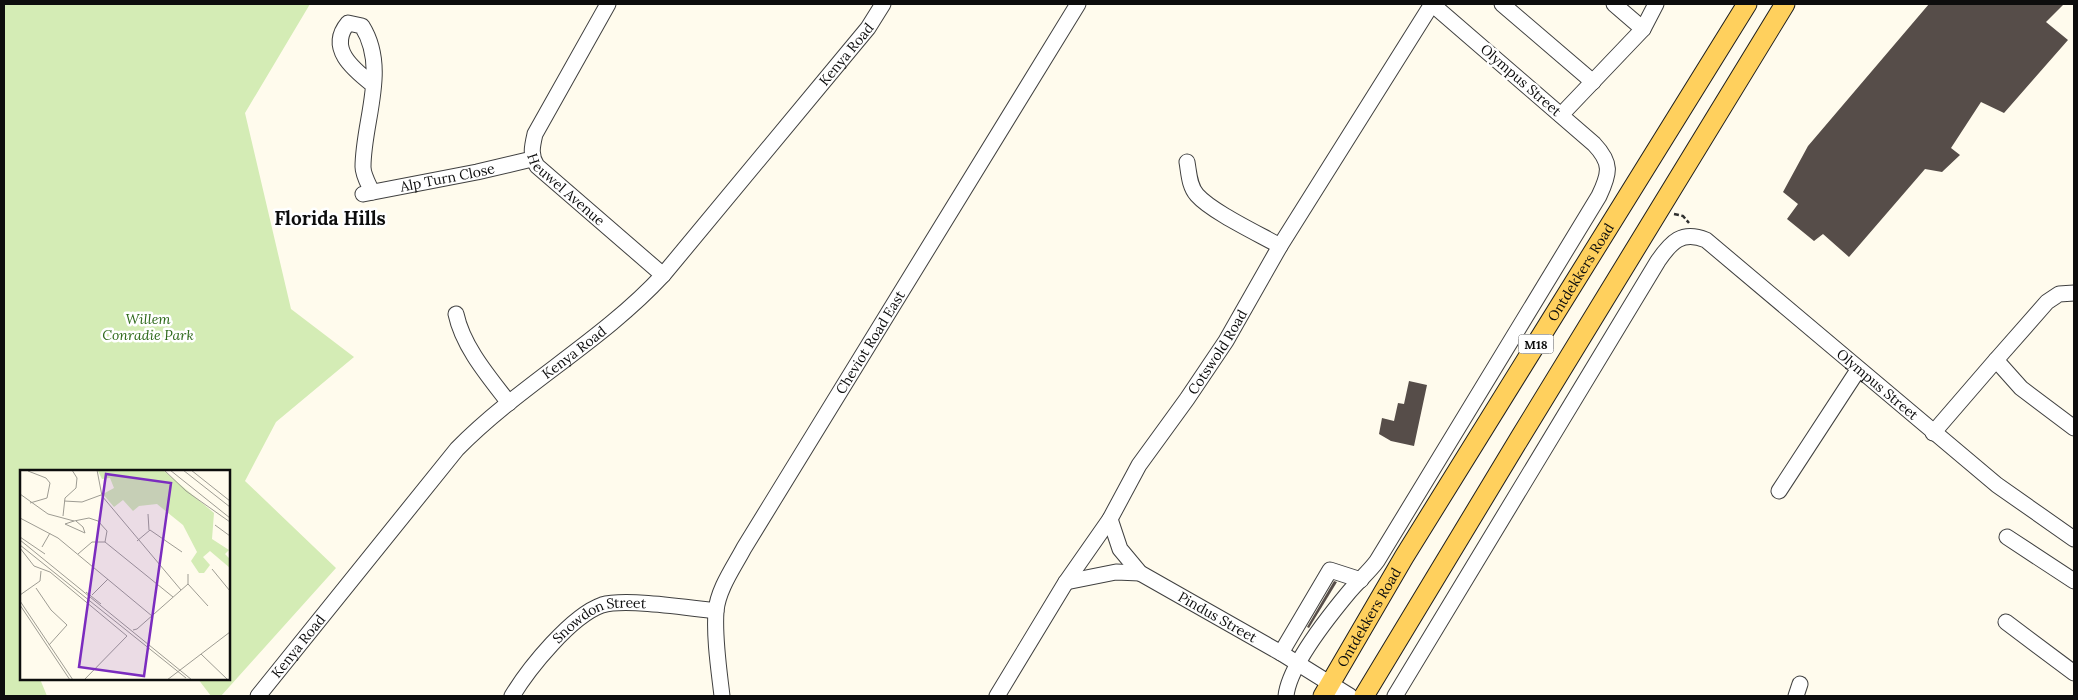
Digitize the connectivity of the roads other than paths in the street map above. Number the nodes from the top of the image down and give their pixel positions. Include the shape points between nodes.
1 (608, 4) edge
2 (883, 4) edge
3 (1078, 4) edge
4 (1432, 4) edge
5 (1502, 4) edge
6 (1614, 4) edge
7 (1656, 4) edge
8 (1746, 4) edge
9 (1785, 4) edge
10 (1644, 29) junction
11 (1593, 82) junction
12 (372, 84) dead end
13 (1561, 115) junction
14 (532, 158) junction
15 (1606, 159) joint
16 (1187, 162) dead end
17 (1280, 246) junction
18 (663, 275) junction
19 (2074, 293) edge
20 (456, 314) dead end
21 (1996, 360) junction
22 (1858, 370) junction
23 (509, 403) junction
24 (2074, 428) edge
25 (1933, 433) junction
26 (1779, 491) dead end
27 (1110, 519) junction
28 (2007, 537) dead end
29 (2074, 540) edge
30 (1140, 573) junction
31 (1361, 580) junction
32 (2074, 581) edge
33 (1066, 582) junction
34 (716, 611) junction
35 (2006, 622) dead end
36 (1281, 653) junction
37 (1298, 663) junction
38 (2074, 673) edge
39 (1327, 690) edge
40 (258, 696) edge
41 (512, 696) edge
42 (722, 696) edge
43 (997, 696) edge
44 (1286, 696) edge
45 (1350, 696) edge
46 (1364, 696) edge
47 (1395, 696) edge

1 - 14 street, Heuwel Avenue via 535,134
2 - 18 street, Kenya Road via 868,28
3 - 34 street, Cheviot Road East via 744,548 724,584
4 - 13 street, Olympus Street
4 - 17 street, Cotswold Road
5 - 11 street
6 - 10 street
7 - 10 street
8 - 39 main road, Ontdekkers Road / M18 via 1404,557
9 - 46 main road, M18
10 - 11 street
11 - 13 street
12 - 14 street, Alp Turn Close via 363,169 368,193
13 - 15 street, Olympus Street
14 - 18 street, Heuwel Avenue via 537,166
15 - 31 street, Ontdekkers Road via 1607,178 1599,196 1377,561
16 - 17 street via 1196,195
17 - 27 street, Cotswold Road via 1226,341 1139,465
18 - 23 street, Kenya Road via 631,308
19 - 21 street via 2059,294 2047,302
20 - 23 street via 477,359
21 - 24 street via 2021,388
21 - 25 street
22 - 25 street, Olympus Street
22 - 26 street
22 - 47 street, Olympus Street via 1706,240 1690,236 1671,244
23 - 40 street, Kenya Road via 457,449
25 - 29 street, Olympus Street via 1996,485
27 - 30 street, Pindus Street via 1120,549
27 - 33 street, Cotswold Road
28 - 32 street
30 - 33 street via 1116,572
30 - 36 street, Pindus Street
31 - 36 street via 1330,570
31 - 37 street, Ontdekkers Road via 1336,608
33 - 43 street, Cotswold Road
34 - 41 street, Snowdon Street via 624,602 603,605 572,625 523,678
34 - 42 street, Cheviot Road East
35 - 38 street
36 - 37 street, Pindus Street
37 - 39 street, Pindus Street
37 - 44 street, Ontdekkers Road
39 - 45 street, Pindus Street

